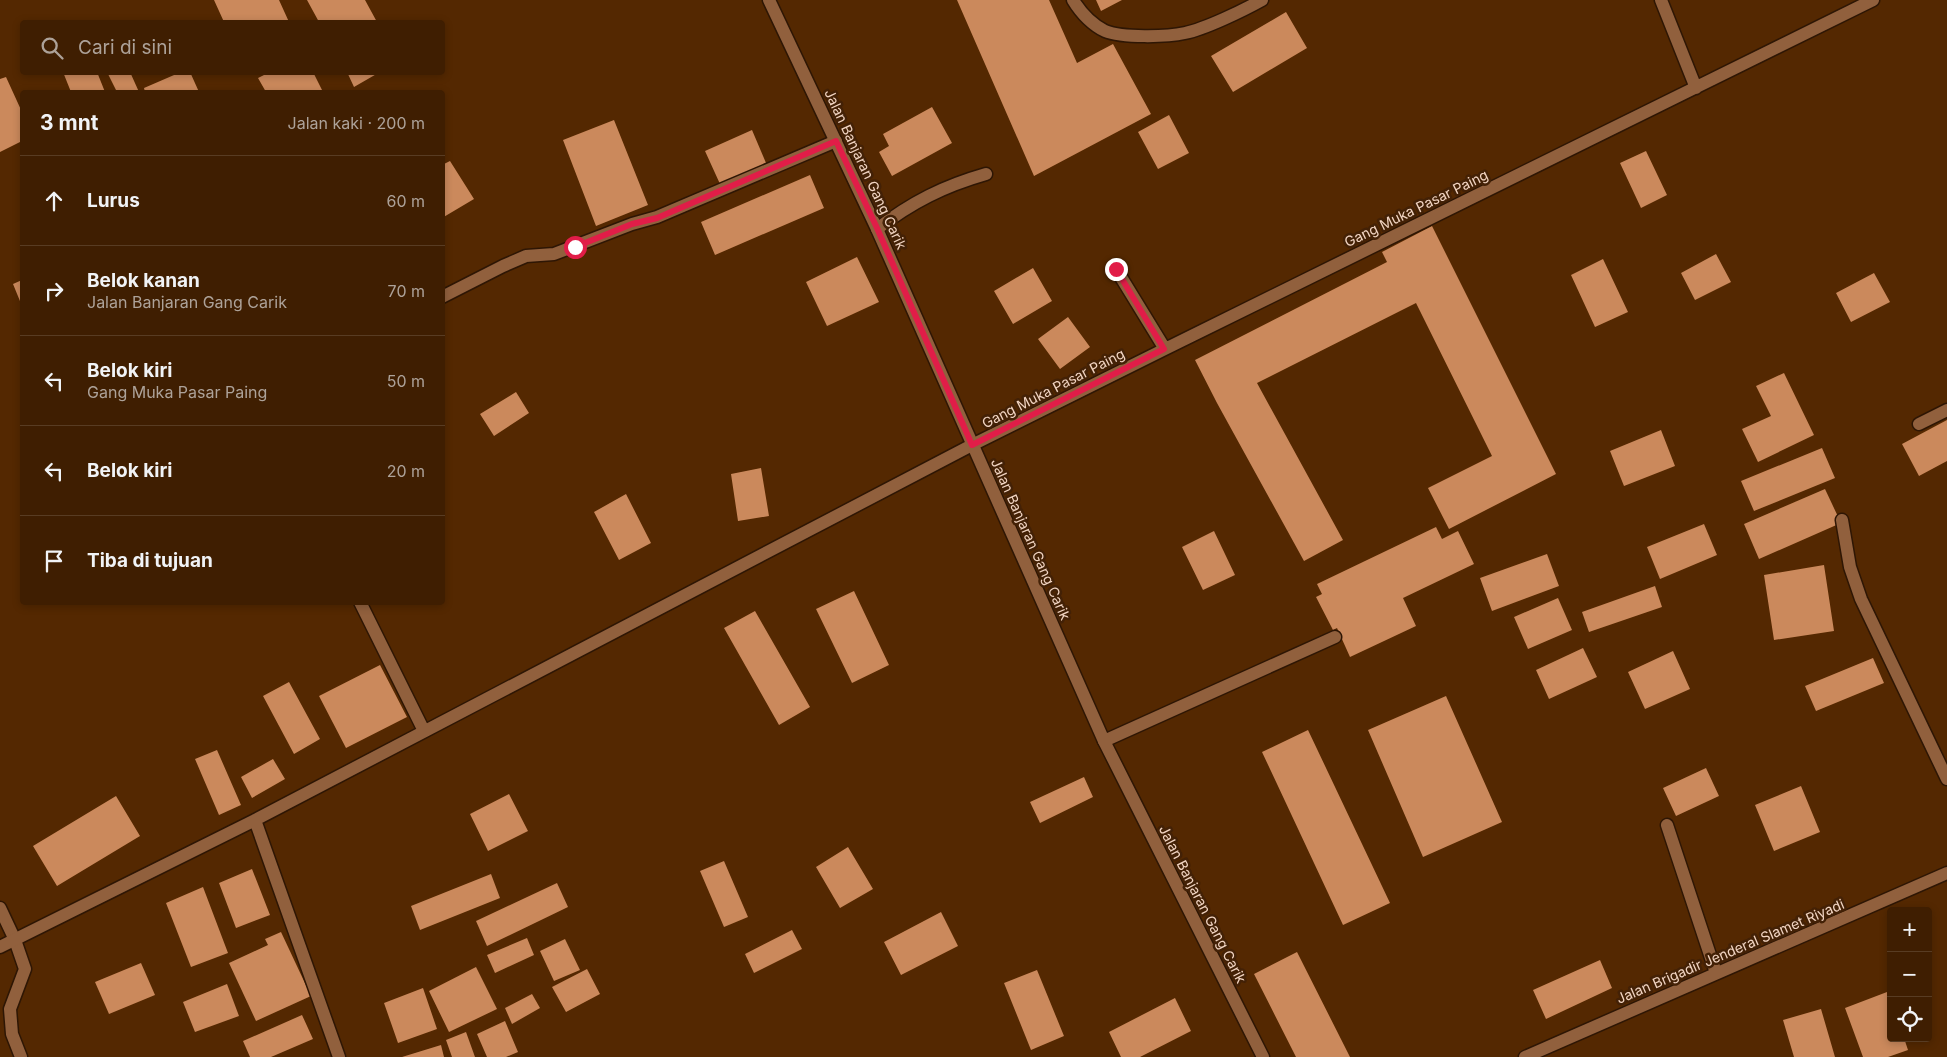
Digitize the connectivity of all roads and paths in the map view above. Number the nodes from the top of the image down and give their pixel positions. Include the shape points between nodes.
1 (769, 0) edge
2 (1073, 0) edge
3 (1262, 0) edge
4 (1661, 0) edge
5 (1873, 0) edge
6 (1696, 88) junction
7 (836, 141) junction
8 (986, 174) dead end
9 (877, 228) junction
10 (1116, 269) dead end
11 (445, 296) edge
12 (1164, 349) junction
13 (1947, 410) edge
14 (1920, 424) dead end
15 (972, 445) junction
16 (1842, 520) dead end
17 (361, 605) edge
18 (1334, 637) dead end
19 (424, 731) junction
20 (1104, 741) junction
21 (1947, 779) edge
22 (255, 820) junction
23 (1667, 825) dead end
24 (1947, 873) edge
25 (0, 908) edge
26 (15, 940) junction
27 (0, 947) edge
28 (1716, 973) junction
29 (21, 1057) edge
30 (339, 1057) edge
31 (1264, 1057) edge
32 (1525, 1057) edge

1 - 7 street, Jalan Banjaran Gang Carik
2 - 3 street via 1087,20 1107,31 1163,36 1186,33
4 - 6 street
5 - 6 street, Gang Muka Pasar Paing
6 - 12 street, Gang Muka Pasar Paing
7 - 9 street, Jalan Banjaran Gang Carik
7 - 11 street via 657,218 632,224 554,254 526,256
8 - 9 street via 946,188 903,209
9 - 15 street, Jalan Banjaran Gang Carik
10 - 12 street
12 - 15 street, Gang Muka Pasar Paing
13 - 14 street
15 - 19 street, Gang Muka Pasar Paing
15 - 20 street, Jalan Banjaran Gang Carik
16 - 21 street via 1850,567 1861,599
17 - 19 street
18 - 20 street
19 - 22 street, Gang Muka Pasar Paing
20 - 31 street, Jalan Banjaran Gang Carik
22 - 26 street, Gang Muka Pasar Paing
22 - 30 street
23 - 28 street
24 - 28 street, Jalan Brigadir Jenderal Slamet Riyadi
25 - 26 street
26 - 27 street, Gang Muka Pasar Paing
26 - 29 street via 25,969 10,1009 12,1034
28 - 32 street, Jalan Brigadir Jenderal Slamet Riyadi

